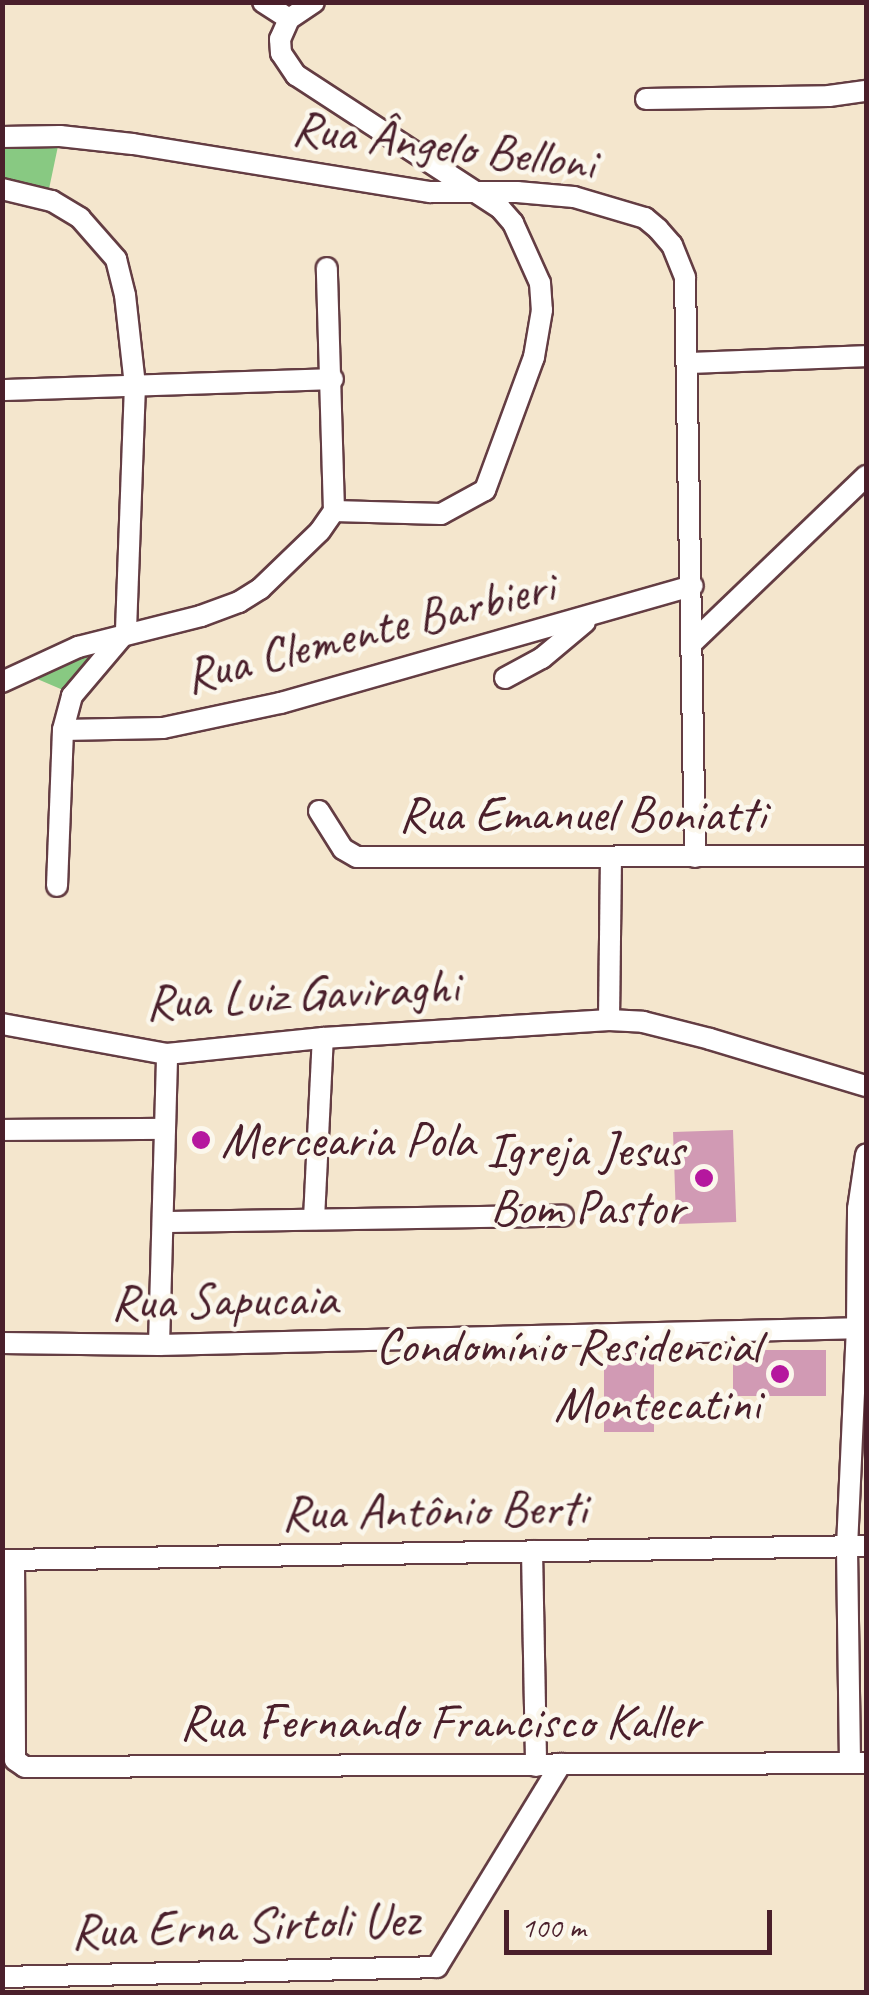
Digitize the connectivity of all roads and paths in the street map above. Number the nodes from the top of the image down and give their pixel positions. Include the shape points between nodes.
1 (263, 2) edge
2 (314, 2) edge
3 (289, 19) junction
4 (866, 91) edge
5 (646, 99) dead end
6 (2, 138) edge
7 (2, 189) edge
8 (476, 192) junction
9 (327, 268) dead end
10 (866, 356) edge
11 (687, 363) junction
12 (333, 379) junction
13 (135, 384) junction
14 (2, 390) edge
15 (866, 476) edge
16 (334, 511) junction
17 (692, 586) junction
18 (590, 618) junction
19 (126, 632) junction
20 (693, 642) junction
21 (505, 678) dead end
22 (2, 682) edge
23 (63, 730) junction
24 (319, 812) dead end
25 (866, 856) edge
26 (695, 857) junction
27 (611, 858) junction
28 (57, 886) dead end
29 (609, 1020) junction
30 (2, 1024) edge
31 (323, 1038) junction
32 (167, 1054) junction
33 (866, 1086) edge
34 (165, 1128) junction
35 (2, 1130) edge
36 (866, 1155) edge
37 (563, 1216) dead end
38 (314, 1219) junction
39 (162, 1222) junction
40 (862, 1328) edge
41 (2, 1344) edge
42 (159, 1345) junction
43 (857, 1546) edge
44 (532, 1551) junction
45 (8, 1560) edge
46 (858, 1763) edge
47 (561, 1764) junction
48 (536, 1766) junction
49 (13, 1982) edge

1 - 3 street
2 - 3 street
3 - 8 street via 280,53 296,76
4 - 5 street
6 - 8 street, Rua Ângelo Belloni via 133,144 337,180
7 - 13 street via 52,201 80,218 116,259
8 - 11 street, Rua Ângelo Belloni via 574,197 658,228 685,278
8 - 16 street via 513,223 540,283 542,310 534,357 496,469 476,500 442,514
9 - 12 street
10 - 11 street
11 - 17 street, Rua Ângelo Belloni
12 - 13 street
12 - 16 street
13 - 14 street
13 - 19 street
15 - 20 street
16 - 19 street via 296,557 239,602
17 - 18 street, Rua Clemente Barbieri
17 - 20 street, Rua Ângelo Belloni
18 - 21 street
18 - 23 street, Rua Clemente Barbieri via 281,703 163,728
19 - 22 street
19 - 23 street via 72,696
20 - 26 street, Rua Ângelo Belloni
23 - 28 street
24 - 27 street, Rua Emanuel Boniatti via 343,849 357,857
25 - 26 street, Rua Emanuel Boniatti
26 - 27 street, Rua Emanuel Boniatti
27 - 29 street
29 - 31 street, Rua Luiz Gaviraghi
29 - 33 street, Rua Luiz Gaviraghi via 644,1022
30 - 32 street, Rua Luiz Gaviraghi
31 - 32 street, Rua Luiz Gaviraghi
31 - 38 street
32 - 34 street
34 - 35 street
34 - 39 street
36 - 40 street via 858,1209
37 - 38 street
38 - 39 street
39 - 42 street
40 - 42 street, Rua Sapucaia
40 - 43 street
41 - 42 street, Rua Sapucaia
43 - 44 street, Rua Antônio Berti
43 - 46 street
44 - 45 street, Rua Antônio Berti
44 - 48 street
45 - 48 street, Rua Fernando Francisco Kaller via 16,1760 25,1767
46 - 47 street, Rua Fernando Francisco Kaller
47 - 48 street, Rua Fernando Francisco Kaller
47 - 49 street, Rua Erna Sirtoli Uez via 437,1966

